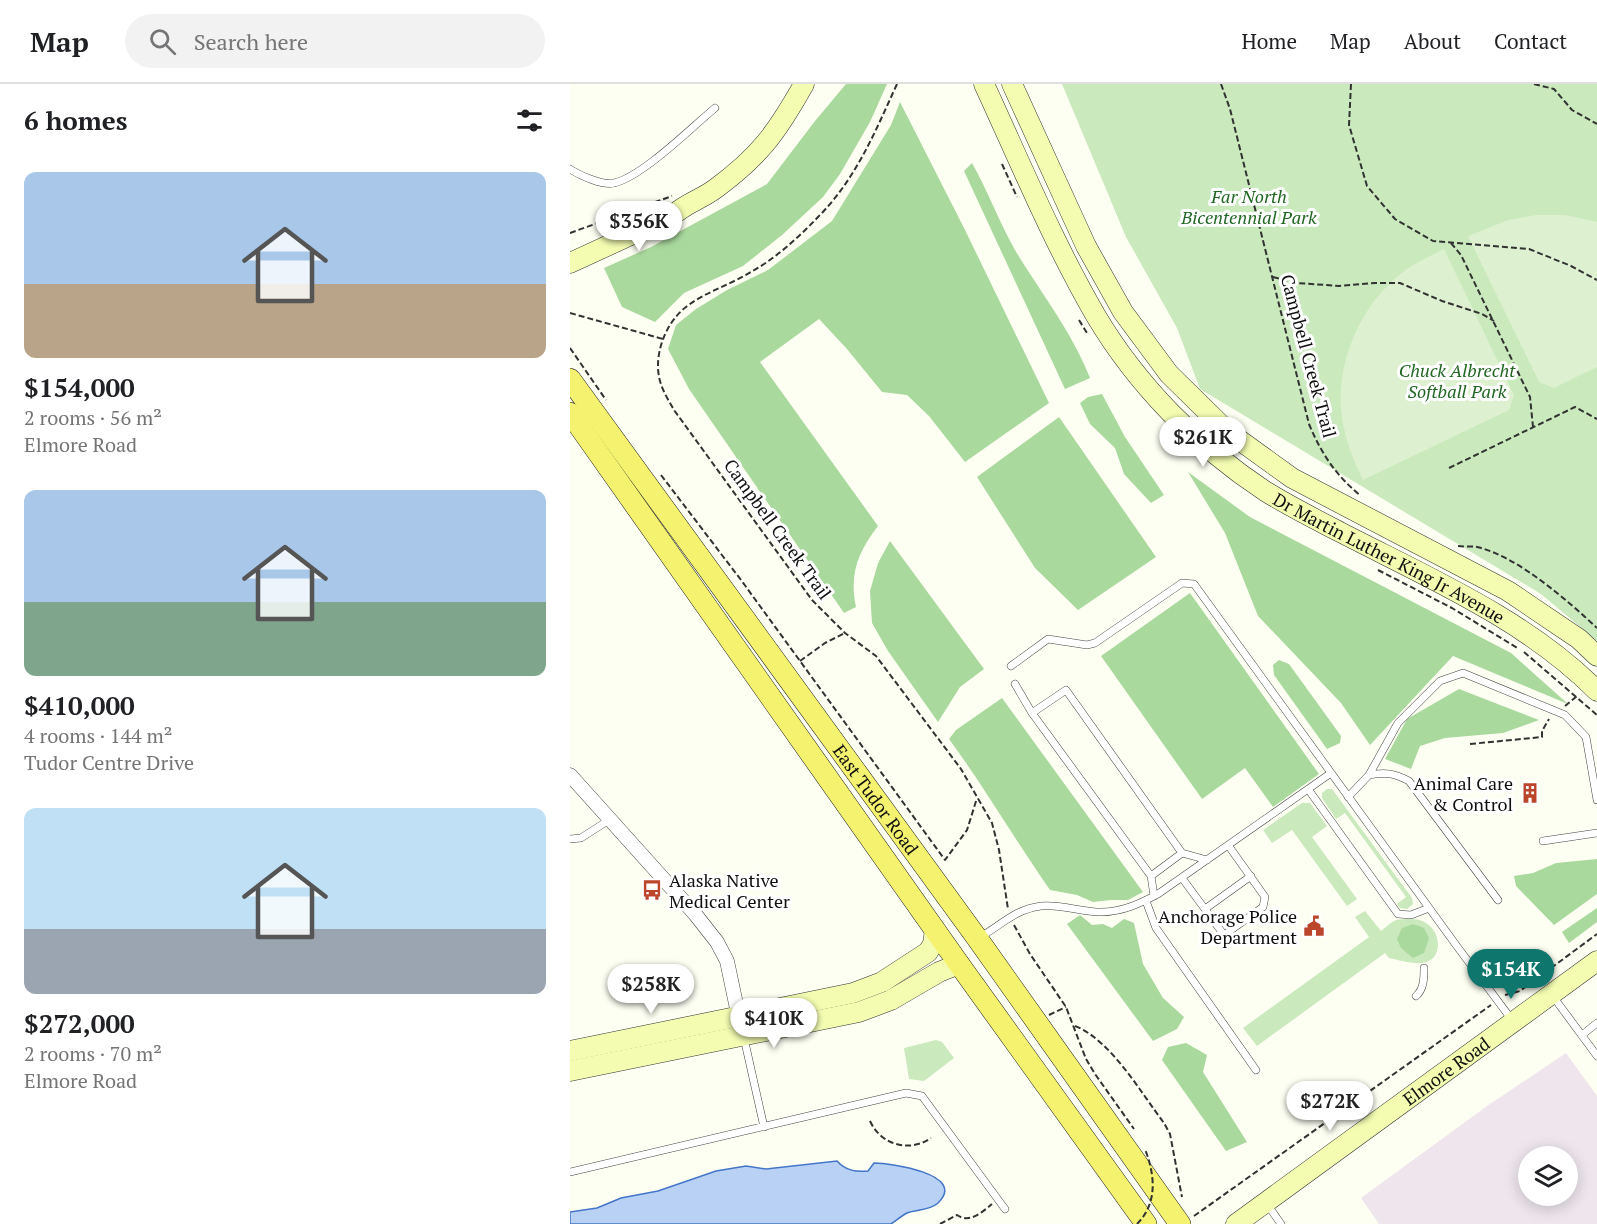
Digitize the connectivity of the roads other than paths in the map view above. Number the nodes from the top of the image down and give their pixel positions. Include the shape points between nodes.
1 (804, 84) edge
2 (984, 84) edge
3 (1012, 84) edge
4 (715, 108) dead end
5 (570, 169) edge
6 (681, 199) junction
7 (570, 249) edge
8 (570, 263) edge
9 (570, 379) edge
10 (570, 412) edge
11 (1597, 656) edge
12 (1011, 666) dead end
13 (1015, 684) dead end
14 (1597, 691) edge
15 (1032, 713) junction
16 (1331, 773) junction
17 (1369, 775) junction
18 (571, 778) edge
19 (1308, 789) junction
20 (1348, 797) junction
21 (1597, 800) edge
22 (609, 819) junction
23 (1597, 833) edge
24 (570, 839) edge
25 (1543, 841) dead end
26 (1228, 845) junction
27 (1182, 853) junction
28 (1207, 860) junction
29 (1151, 876) junction
30 (1251, 876) junction
31 (1182, 878) junction
32 (1154, 896) junction
33 (1146, 900) junction
34 (1498, 900) dead end
35 (1429, 908) junction
36 (1205, 909) junction
37 (935, 930) junction
38 (977, 938) junction
39 (1597, 961) edge
40 (959, 964) junction
41 (1424, 968) dead end
42 (1552, 994) junction
43 (1416, 996) dead end
44 (1513, 1022) junction
45 (1597, 1023) edge
46 (741, 1026) junction
47 (1582, 1035) junction
48 (570, 1051) edge
49 (1597, 1056) edge
50 (1256, 1070) dead end
51 (570, 1071) edge
52 (764, 1127) junction
53 (570, 1172) edge
54 (1266, 1202) junction
55 (1005, 1209) dead end
56 (1184, 1216) edge
57 (1146, 1224) edge
58 (1236, 1224) edge
59 (1281, 1224) edge

1 - 6 street via 761,151 710,193
2 - 14 street, Dr Martin Luther King Jr Avenue via 1097,318 1131,367 1174,416 1216,455 1265,491 1467,597 1525,633 1580,673
3 - 11 street, Dr Martin Luther King Jr Avenue via 1086,246 1123,312 1169,374 1227,432 1292,478 1508,591 1579,639
4 - 5 lane via 641,170 612,184 582,177
6 - 7 street via 673,207
6 - 8 street via 672,216
9 - 38 main road, East Tudor Road
10 - 37 main road, East Tudor Road
12 - 16 lane via 1048,639 1095,643 1182,583 1194,584
13 - 15 lane
15 - 27 lane via 1066,690
15 - 29 lane
16 - 19 lane
16 - 20 lane
17 - 20 lane
17 - 21 lane via 1398,723 1440,681 1463,673 1565,715 1586,737
17 - 34 lane via 1383,772 1409,781
18 - 22 street
19 - 26 lane
19 - 35 lane via 1398,914 1411,915
20 - 35 lane
22 - 24 lane via 581,838
22 - 46 street via 717,942 727,961
23 - 25 lane
26 - 28 lane
26 - 30 lane
27 - 28 lane
27 - 29 lane
28 - 31 lane
29 - 32 lane
30 - 36 lane
30 - 36 lane via 1265,897 1263,907 1224,935
31 - 32 lane
31 - 36 lane
32 - 33 lane
33 - 38 lane via 1133,907 1100,912 1041,906 1016,912
33 - 50 lane via 1156,928
35 - 44 lane
37 - 40 main road, East Tudor Road
37 - 46 street via 928,952 882,982
38 - 56 main road, East Tudor Road
39 - 42 street, Elmore Road
40 - 46 street via 891,1000 859,1012
40 - 57 main road, East Tudor Road
41 - 43 lane via 1424,980
42 - 44 street, Elmore Road
42 - 47 lane
44 - 54 street, Elmore Road
45 - 47 lane
46 - 48 street
46 - 51 street
46 - 52 lane
47 - 49 lane
52 - 53 lane
52 - 55 lane via 906,1094 922,1096
54 - 58 street, Elmore Road
54 - 59 lane

